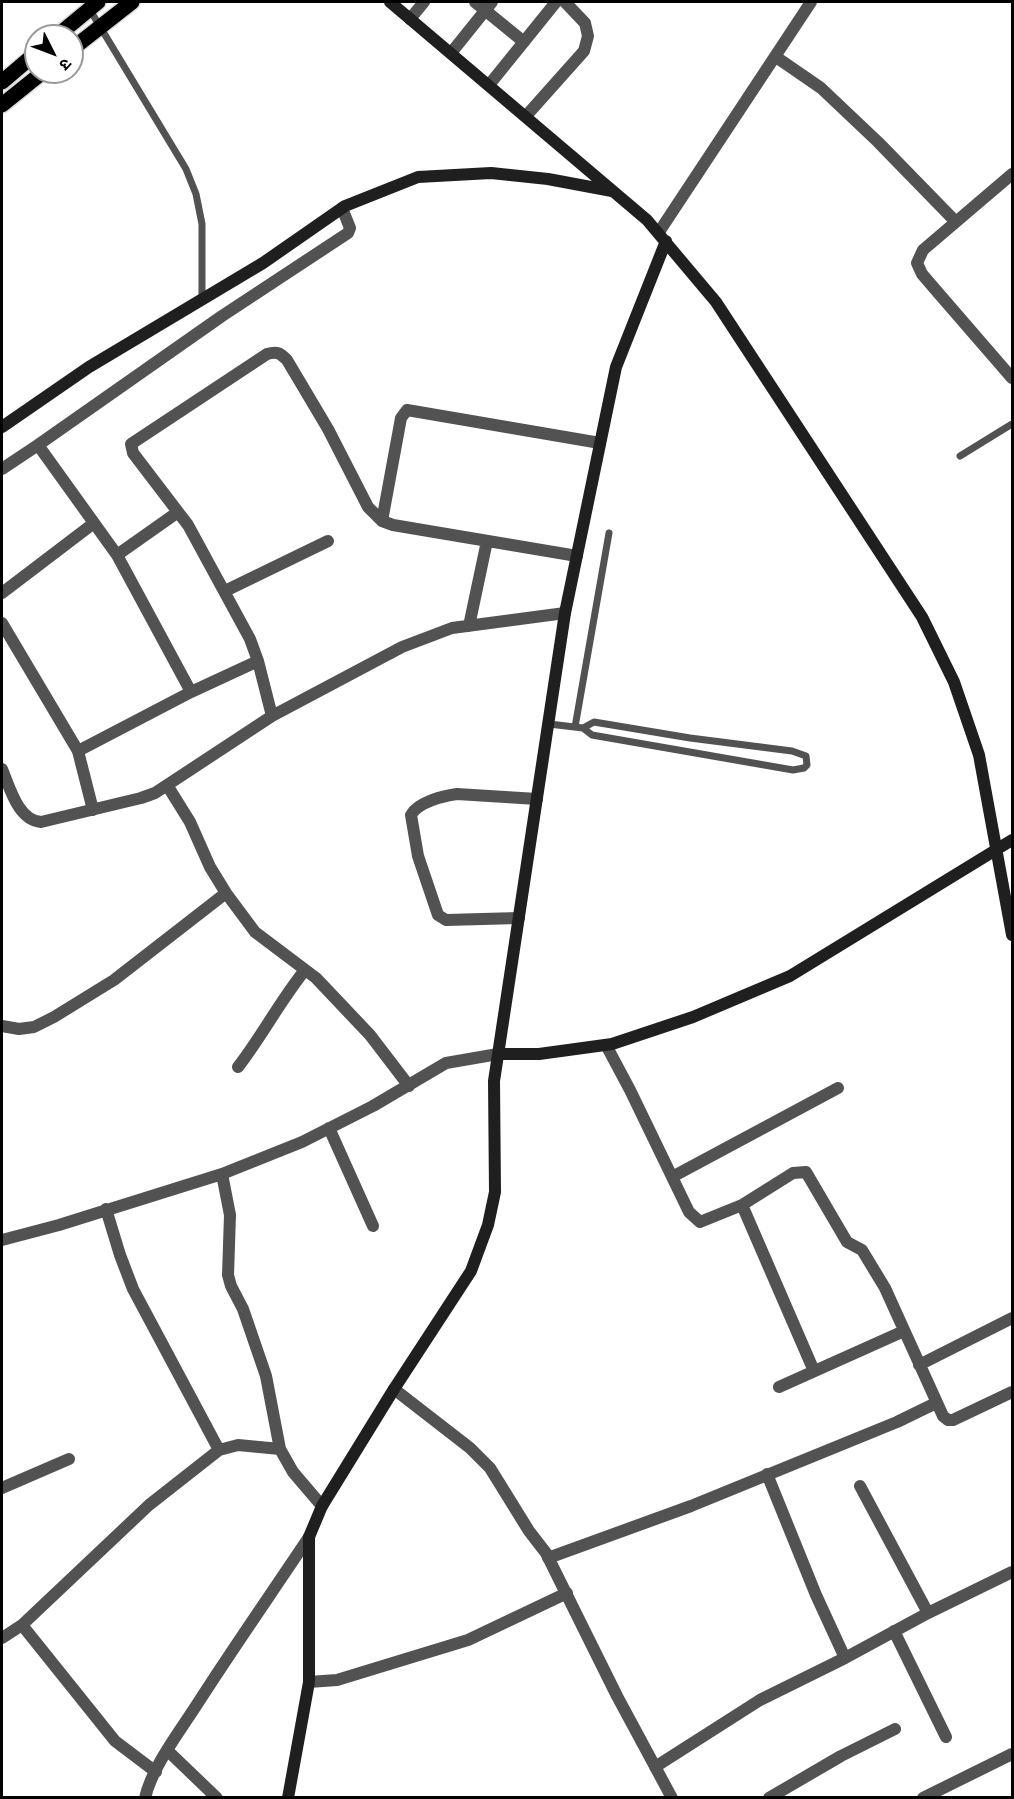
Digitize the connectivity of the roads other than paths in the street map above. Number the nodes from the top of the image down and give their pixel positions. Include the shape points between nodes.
1 (132, 2) edge
2 (390, 2) edge
3 (424, 2) edge
4 (475, 2) edge
5 (556, 2) edge
6 (566, 2) edge
7 (811, 2) edge
8 (94, 5) edge
9 (489, 6) edge
10 (410, 19) junction
11 (71, 24) edge
12 (101, 27) junction
13 (84, 40) edge
14 (524, 42) junction
15 (451, 53) junction
16 (776, 57) junction
17 (24, 63) edge
18 (2, 82) edge
19 (28, 84) edge
20 (489, 85) junction
21 (2, 105) edge
22 (526, 116) junction
23 (1012, 174) edge
24 (614, 191) junction
25 (346, 218) junction
26 (955, 221) junction
27 (663, 236) junction
28 (202, 299) junction
29 (1012, 378) edge
30 (1012, 424) edge
31 (2, 427) edge
32 (600, 443) junction
33 (38, 445) junction
34 (960, 456) dead end
35 (2, 469) edge
36 (178, 512) junction
37 (382, 521) junction
38 (94, 523) junction
39 (609, 533) dead end
40 (328, 541) dead end
41 (487, 541) junction
42 (117, 555) junction
43 (577, 556) junction
44 (225, 591) junction
45 (2, 593) edge
46 (565, 613) junction
47 (2, 625) edge
48 (469, 626) junction
49 (258, 661) junction
50 (191, 692) junction
51 (273, 716) junction
52 (549, 724) junction
53 (574, 727) junction
54 (583, 728) junction
55 (78, 752) junction
56 (2, 769) edge
57 (167, 785) junction
58 (537, 799) junction
59 (93, 810) junction
60 (1012, 840) edge
61 (996, 850) junction
62 (226, 894) junction
63 (519, 918) junction
64 (1012, 935) edge
65 (305, 970) junction
66 (2, 1026) edge
67 (606, 1045) junction
68 (498, 1054) junction
69 (238, 1067) dead end
70 (409, 1086) junction
71 (838, 1088) dead end
72 (329, 1128) junction
73 (222, 1174) junction
74 (672, 1177) junction
75 (742, 1205) junction
76 (106, 1209) junction
77 (373, 1226) dead end
78 (2, 1240) edge
79 (1012, 1318) edge
80 (904, 1330) junction
81 (919, 1365) junction
82 (814, 1371) junction
83 (779, 1387) dead end
84 (394, 1389) junction
85 (1012, 1392) edge
86 (936, 1403) junction
87 (280, 1449) junction
88 (219, 1450) junction
89 (69, 1459) dead end
90 (767, 1474) junction
91 (860, 1486) dead end
92 (2, 1488) edge
93 (322, 1506) junction
94 (309, 1537) junction
95 (548, 1558) junction
96 (1012, 1572) edge
97 (567, 1593) junction
98 (928, 1612) junction
99 (22, 1625) junction
100 (894, 1631) junction
101 (2, 1638) edge
102 (844, 1658) junction
103 (309, 1682) junction
104 (896, 1729) dead end
105 (946, 1737) dead end
106 (168, 1751) junction
107 (1012, 1754) edge
108 (655, 1767) junction
109 (156, 1772) junction
110 (145, 1797) edge
111 (216, 1797) edge
112 (288, 1797) edge
113 (672, 1797) edge
114 (769, 1797) edge
115 (923, 1797) edge

1 - 12 main road
2 - 10 street
3 - 10 street
4 - 9 street
5 - 14 street
6 - 22 street via 585,23 588,36 584,51
7 - 16 street
8 - 11 main road
8 - 12 lane
9 - 14 street
9 - 15 street
10 - 15 street
12 - 13 main road
12 - 28 lane via 189,177 202,224
14 - 20 street
15 - 20 street
16 - 26 street via 821,88
16 - 27 street
17 - 18 main road
19 - 21 main road
20 - 22 street
22 - 24 street
23 - 26 street
24 - 25 street via 491,173 418,177
24 - 27 street
25 - 28 street
25 - 33 street via 348,233 339,240 222,316
26 - 29 street via 923,250 917,263 922,274
27 - 32 street via 616,367
27 - 61 street via 716,302 922,617 954,682 979,755
28 - 31 street via 89,367
30 - 34 lane
32 - 37 street via 408,410 401,418
32 - 43 street
33 - 35 street
33 - 38 street
36 - 37 street via 133,453 131,444 275,352 287,360 368,507
36 - 42 street
36 - 44 street
37 - 41 street
38 - 42 street
38 - 45 street
39 - 53 lane
40 - 44 street
41 - 43 street
41 - 48 street
42 - 50 street
43 - 46 street
44 - 49 street
46 - 48 street
46 - 52 street
47 - 55 street
48 - 51 street via 452,628 402,647
49 - 50 street
49 - 51 street
50 - 55 street
51 - 57 street
52 - 53 lane
52 - 58 street
53 - 54 lane
54 - 54 lane via 594,722 799,752 806,756 807,765 793,770 592,735
55 - 59 street
56 - 59 street via 15,799 32,821
57 - 59 street via 141,798
57 - 62 street
58 - 63 street
58 - 63 street via 457,794 416,808 411,815 418,856 441,918
60 - 61 street
61 - 64 street
61 - 67 street via 790,976 693,1017
62 - 65 street via 255,932
62 - 66 street via 114,980 54,1017 34,1027
63 - 68 street
65 - 69 street
65 - 70 street via 345,1007
67 - 68 street via 539,1054
67 - 74 street
68 - 70 street via 446,1063
68 - 84 street via 494,1081 495,1192 488,1225 471,1271
70 - 72 street
71 - 74 street
72 - 73 street
72 - 77 street
73 - 76 street
73 - 87 street via 230,1215 228,1275 266,1376
74 - 75 street via 689,1212 700,1222
75 - 80 street via 793,1173 806,1172 848,1242 865,1254
75 - 82 street
76 - 78 street
76 - 88 street via 134,1289
79 - 81 street
80 - 81 street
80 - 82 street
81 - 86 street
82 - 83 street
84 - 93 street
84 - 95 street via 490,1468
85 - 86 street via 953,1420 943,1416
86 - 90 street
87 - 88 street via 238,1445
87 - 93 street via 293,1472
88 - 99 street via 148,1505
89 - 92 street
90 - 95 street
90 - 102 street
91 - 98 street
93 - 94 street
94 - 103 street
94 - 106 street
95 - 97 street
96 - 98 street
97 - 103 street via 468,1640 337,1680
97 - 108 street
98 - 100 street
99 - 101 street
99 - 109 street via 115,1741
100 - 102 street
100 - 105 street
102 - 108 street via 760,1700
103 - 112 street
104 - 114 street
106 - 109 street
106 - 111 street
107 - 115 street
108 - 113 street
109 - 110 street

